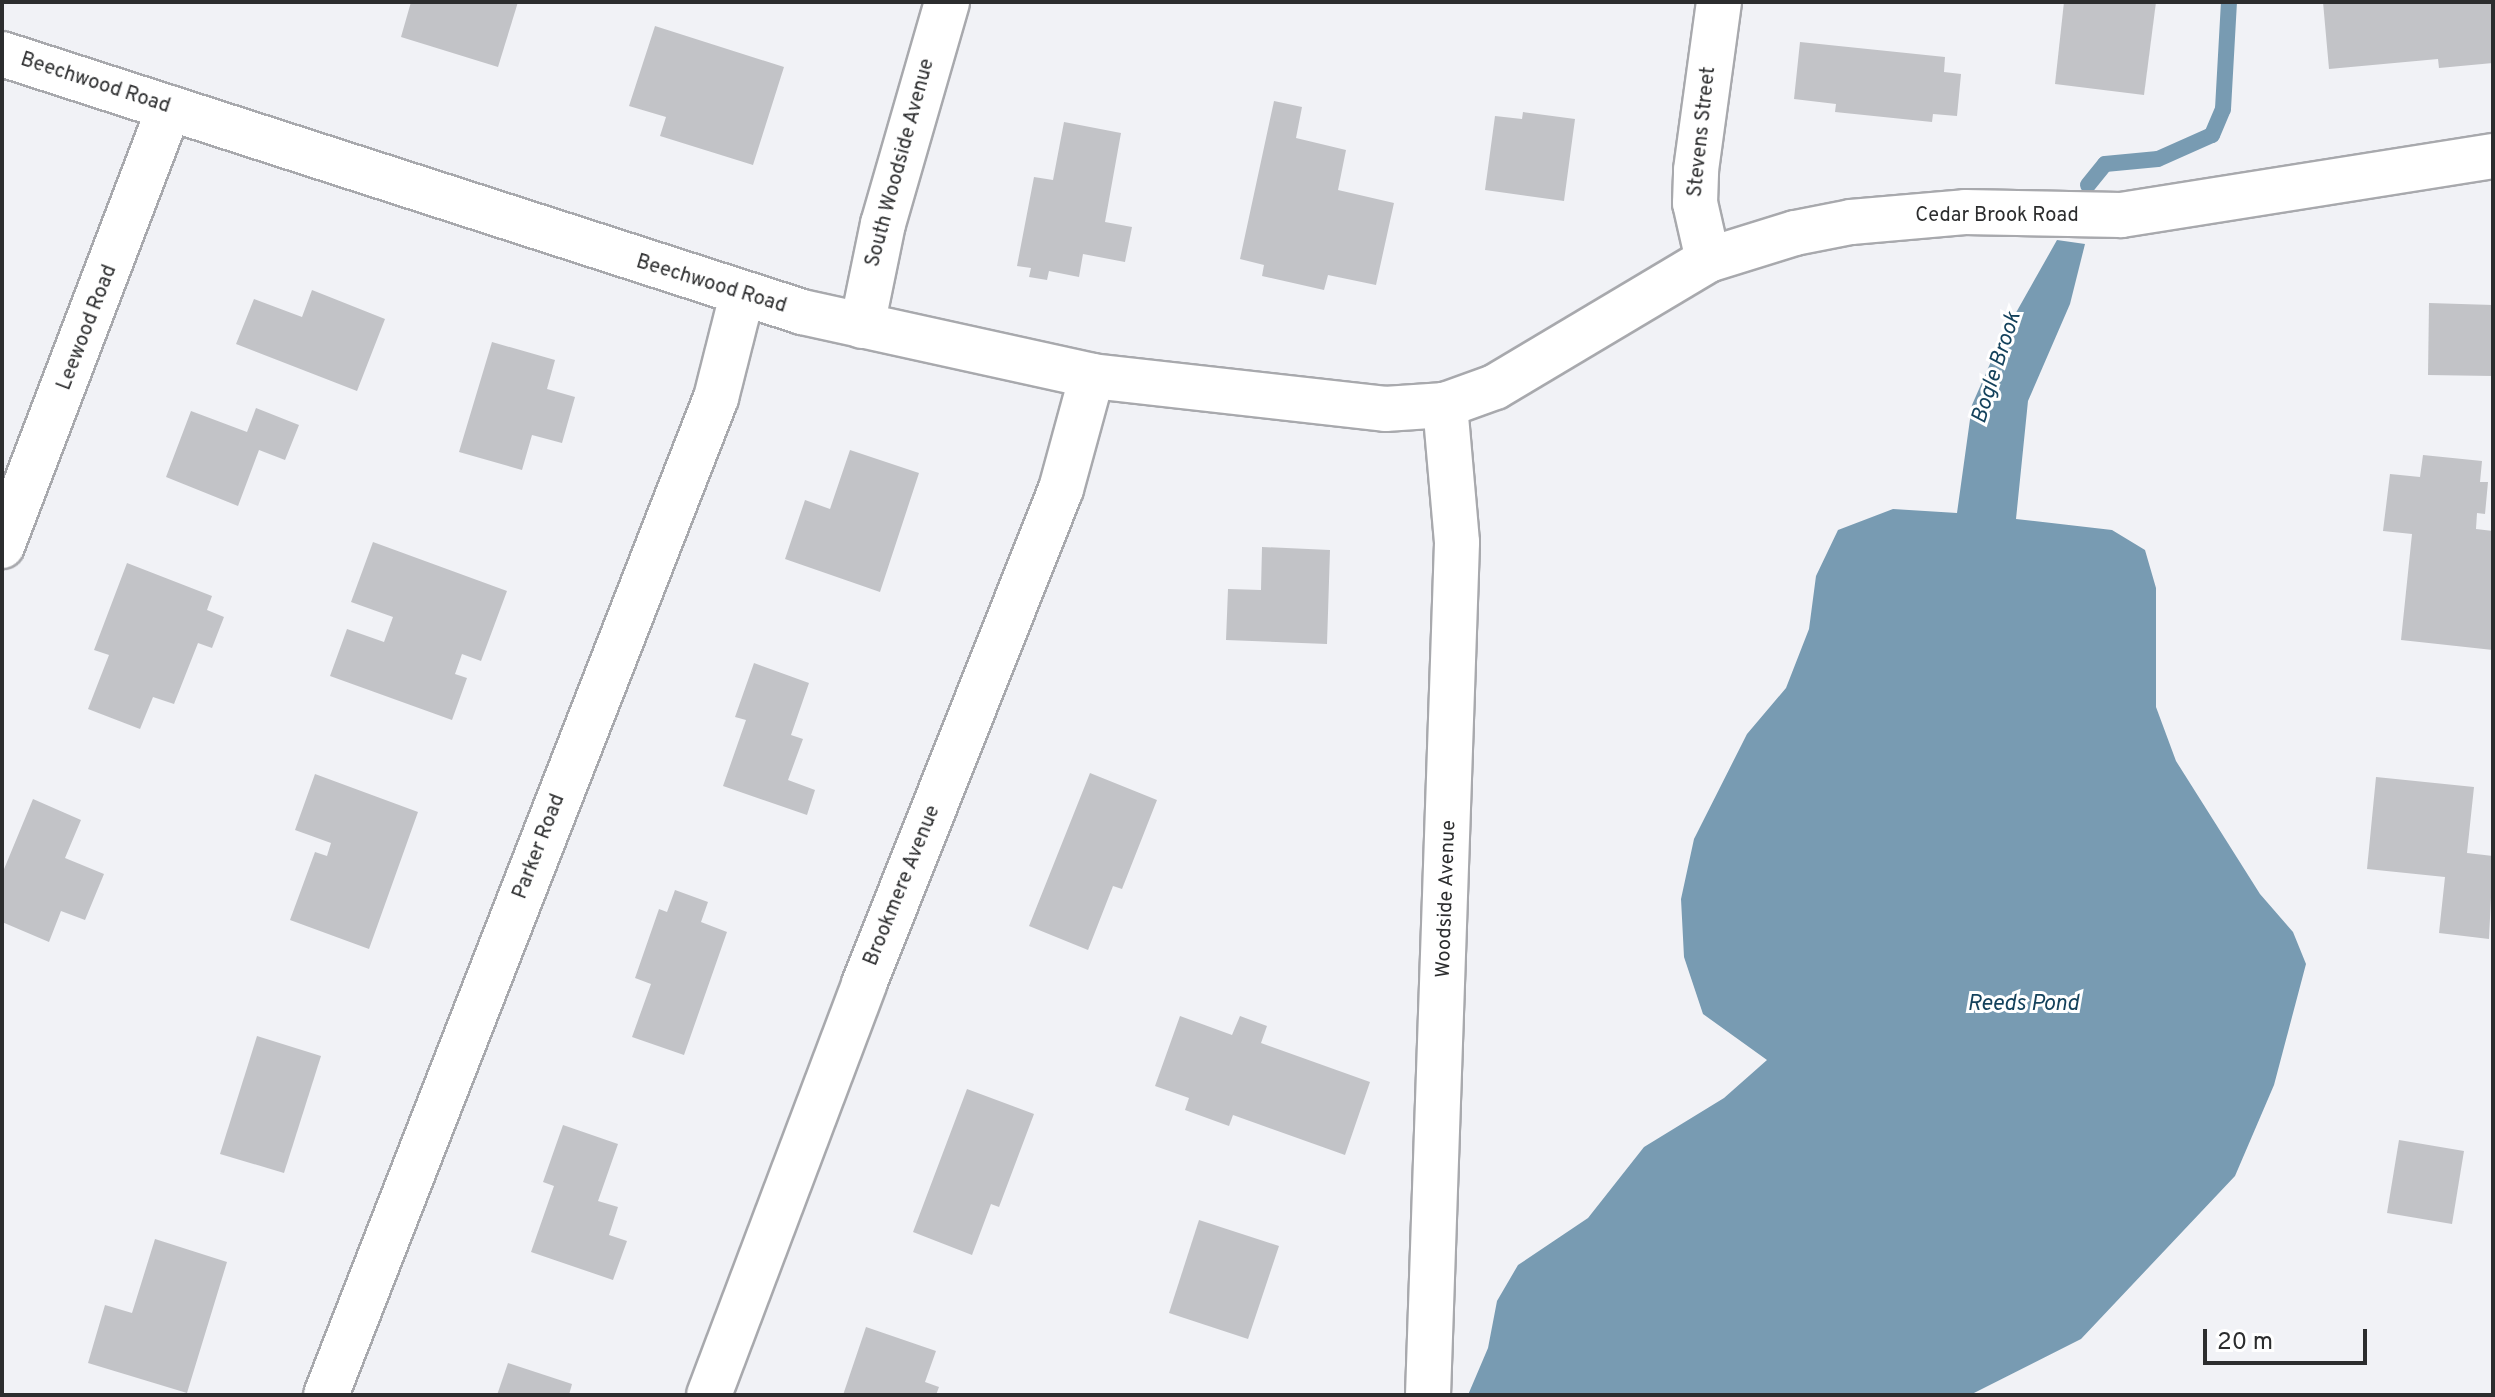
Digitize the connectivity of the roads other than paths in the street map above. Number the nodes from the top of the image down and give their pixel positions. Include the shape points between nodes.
1 (947, 2) edge
2 (1719, 2) edge
3 (2, 54) edge
4 (169, 108) junction
5 (2493, 156) edge
6 (1708, 260) junction
7 (742, 295) junction
8 (862, 326) junction
9 (1092, 376) junction
10 (1445, 405) junction
11 (2, 546) edge
12 (326, 1395) edge
13 (709, 1395) edge
14 (1428, 1395) edge

1 - 8 street, South Woodside Avenue via 883,224
2 - 6 street, Stevens Street via 1696,170 1695,203
3 - 4 street, Beechwood Road
4 - 7 street, Beechwood Road
4 - 11 street, Leewood Road
5 - 6 street, Cedar Brook Road via 2121,215 1965,212 1851,222 1752,244
6 - 10 street, Cedar Brook Road via 1543,362
7 - 8 street, Beechwood Road
7 - 12 street, Parker Road via 716,398
8 - 9 street, Beechwood Road
9 - 10 street, Beechwood Road via 1342,406
9 - 13 street, Brookmere Avenue via 1061,489 864,984
10 - 14 street, Woodside Avenue via 1457,542

